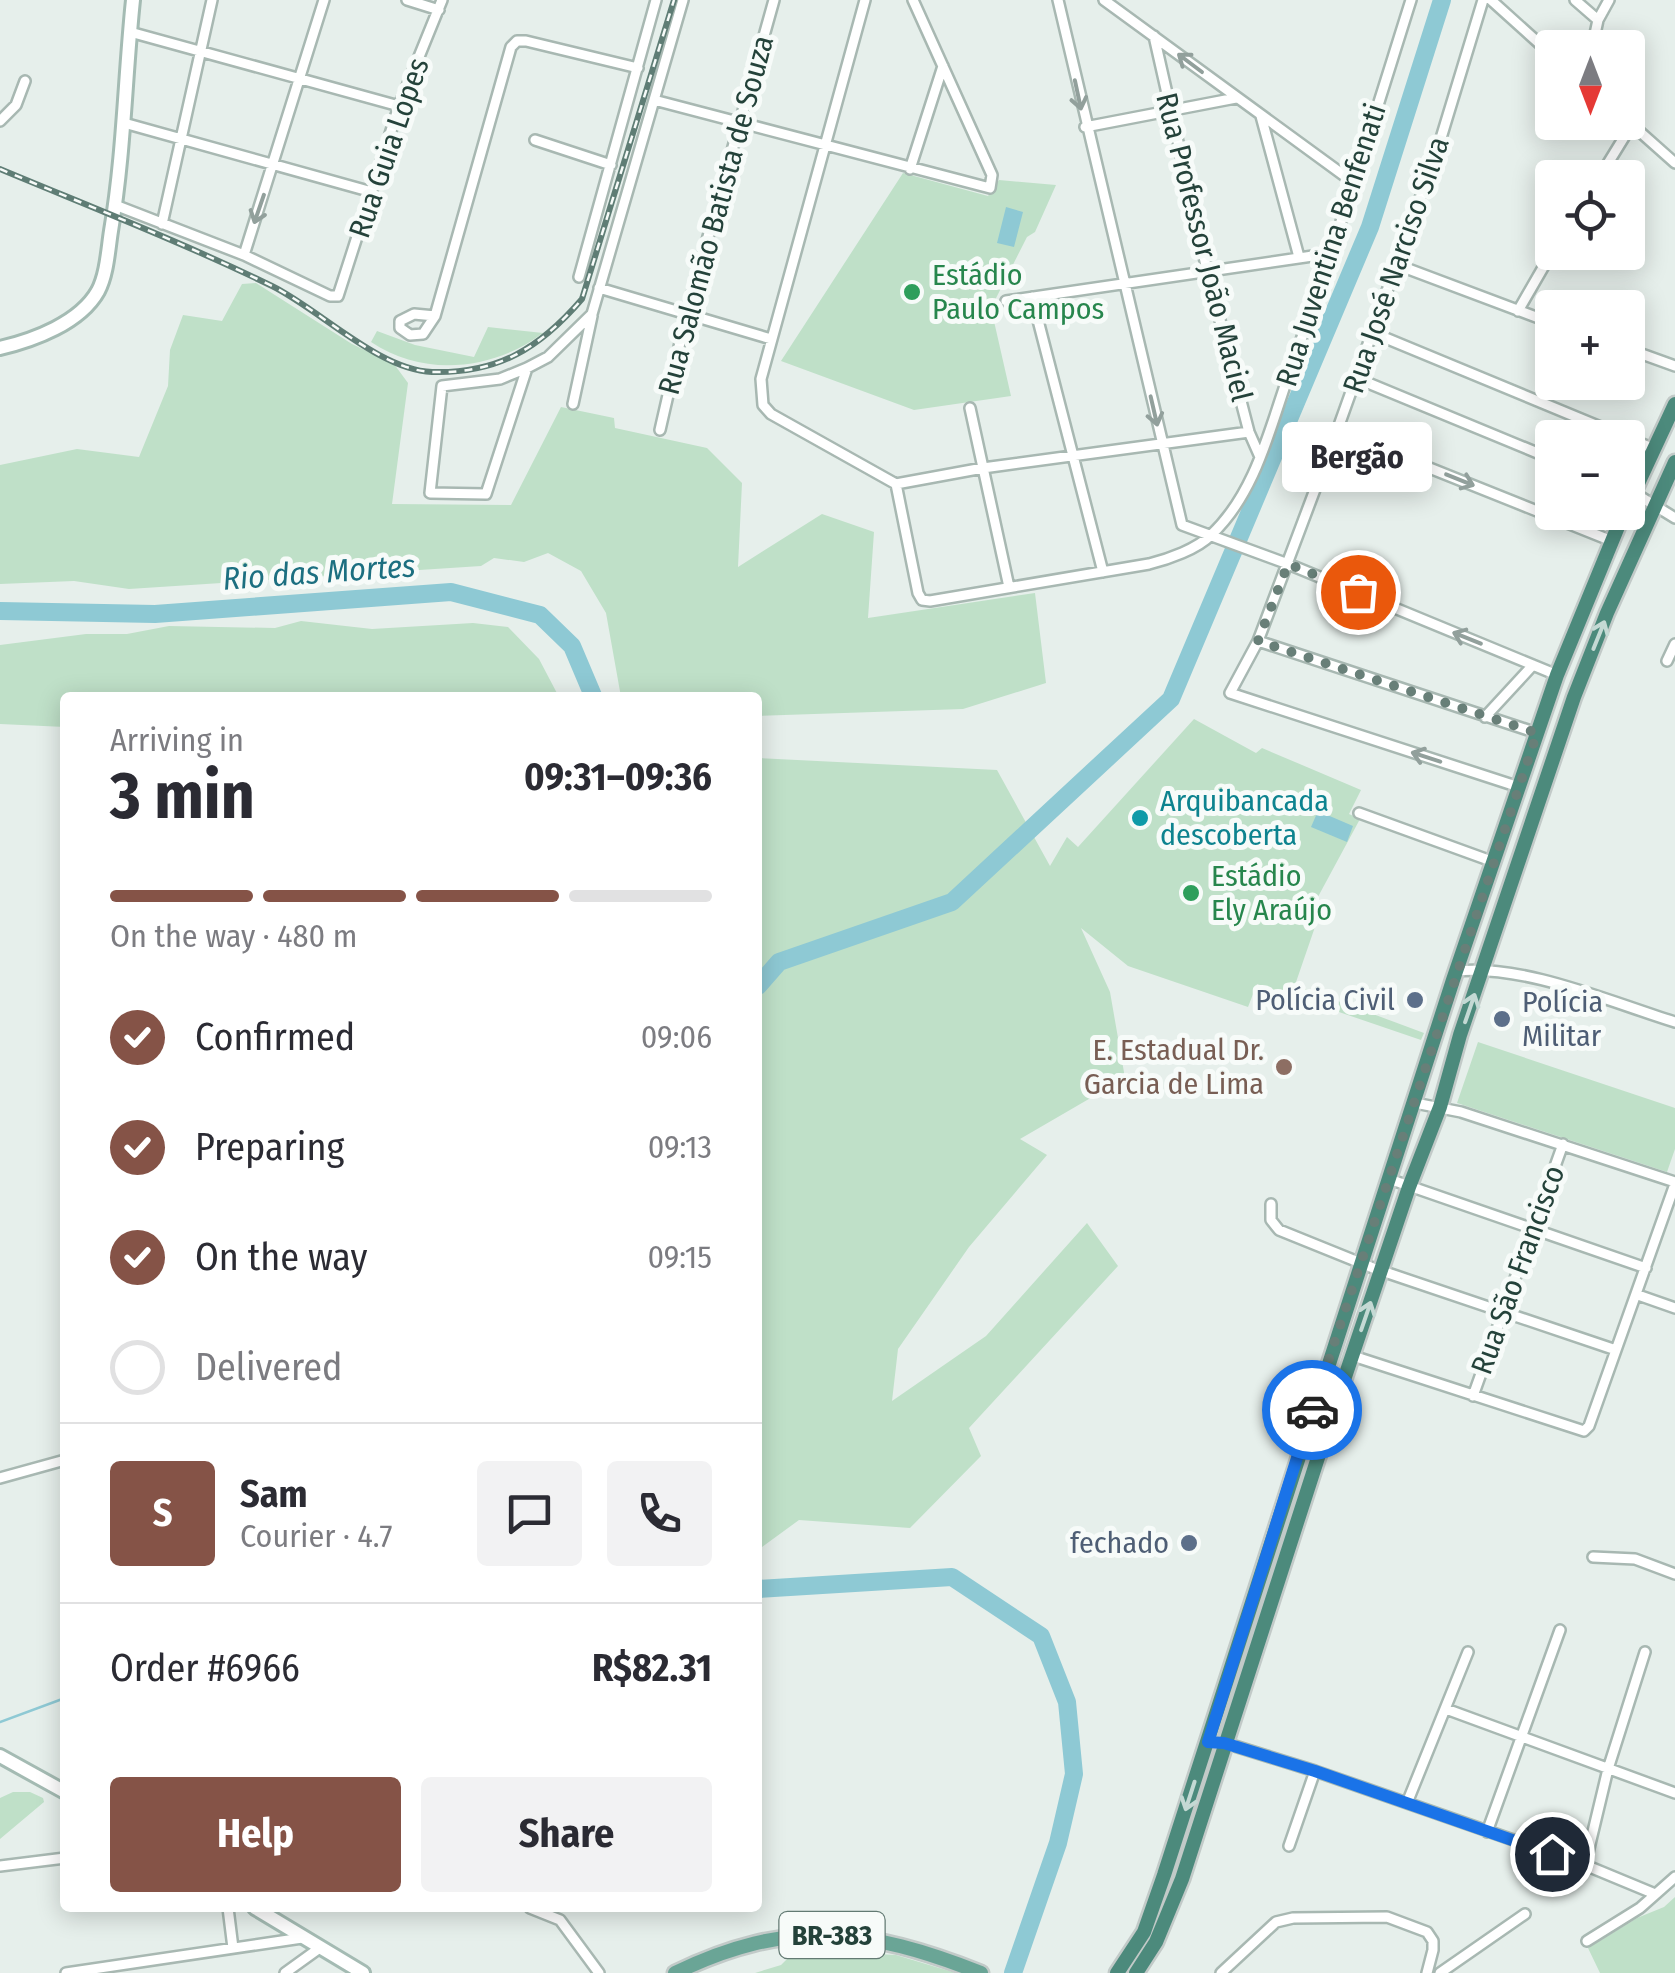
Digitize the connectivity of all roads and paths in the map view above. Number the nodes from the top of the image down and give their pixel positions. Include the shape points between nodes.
1 (118, 0) edge
2 (212, 0) edge
3 (324, 0) edge
4 (407, 0) edge
5 (656, 0) edge
6 (683, 0) edge
7 (774, 0) edge
8 (865, 0) edge
9 (913, 0) edge
10 (1058, 0) edge
11 (1104, 0) edge
12 (1411, 0) edge
13 (1487, 0) edge
14 (1499, 0) edge
15 (1575, 0) edge
16 (1609, 0) edge
17 (132, 3) edge
18 (441, 5) edge
19 (1598, 20) junction
20 (1596, 30) edge
21 (130, 32) junction
22 (1535, 35) edge
23 (1154, 36) junction
24 (1535, 38) edge
25 (200, 50) junction
26 (943, 66) junction
27 (638, 68) junction
28 (298, 76) junction
29 (25, 81) dead end
30 (1236, 98) junction
31 (654, 100) junction
32 (400, 106) junction
33 (1171, 112) junction
34 (1261, 116) junction
35 (738, 121) junction
36 (0, 122) edge
37 (124, 124) junction
38 (1085, 126) junction
39 (1645, 134) edge
40 (181, 138) junction
41 (536, 140) dead end
42 (825, 144) junction
43 (1675, 160) edge
44 (275, 163) junction
45 (611, 165) junction
46 (910, 168) junction
47 (1353, 182) junction
48 (372, 192) junction
49 (115, 205) junction
50 (162, 224) junction
51 (1332, 252) junction
52 (244, 255) junction
53 (1299, 257) junction
54 (1395, 264) junction
55 (1207, 270) junction
56 (1542, 270) edge
57 (579, 277) dead end
58 (1125, 284) junction
59 (599, 288) junction
60 (1032, 297) junction
61 (1006, 301) dead end
62 (1518, 311) junction
63 (687, 312) junction
64 (592, 314) junction
65 (435, 316) dead end
66 (1535, 317) edge
67 (1371, 332) junction
68 (771, 339) junction
69 (0, 348) edge
70 (1645, 355) edge
71 (1675, 366) edge
72 (528, 368) junction
73 (1356, 378) junction
74 (573, 404) dead end
75 (1675, 404) edge
76 (970, 408) dead end
77 (1584, 420) edge
78 (660, 430) dead end
79 (1337, 431) junction
80 (1249, 432) junction
81 (1161, 445) junction
82 (1645, 445) edge
83 (1654, 449) junction
84 (1535, 452) edge
85 (1072, 457) junction
86 (1260, 457) junction
87 (1675, 462) edge
88 (1645, 466) edge
89 (983, 468) junction
90 (896, 484) junction
91 (1645, 502) edge
92 (1654, 506) junction
93 (1675, 518) edge
94 (1617, 530) edge
95 (1210, 536) junction
96 (1612, 541) junction
97 (1288, 564) junction
98 (1103, 572) junction
99 (1009, 587) junction
100 (1258, 641) junction
101 (1675, 644) edge
102 (1668, 662) dead end
103 (1532, 665) junction
104 (1556, 675) junction
105 (1574, 697) junction
106 (1484, 717) junction
107 (1537, 733) junction
108 (1519, 787) junction
109 (1359, 813) dead end
110 (1494, 862) junction
111 (1484, 968) junction
112 (1456, 972) junction
113 (1675, 1022) edge
114 (1414, 1103) junction
115 (1440, 1108) junction
116 (1562, 1144) junction
117 (1389, 1180) junction
118 (1675, 1183) edge
119 (1409, 1187) junction
120 (1271, 1204) dead end
121 (1534, 1230) junction
122 (1360, 1264) junction
123 (1646, 1268) junction
124 (1382, 1271) junction
125 (1638, 1295) junction
126 (1675, 1308) edge
127 (1502, 1313) junction
128 (1616, 1350) junction
129 (1353, 1356) junction
130 (1473, 1396) junction
131 (60, 1461) edge
132 (0, 1478) edge
133 (1594, 1557) dead end
134 (1675, 1574) edge
135 (1560, 1630) dead end
136 (1468, 1652) dead end
137 (1645, 1652) dead end
138 (1446, 1709) junction
139 (1522, 1739) junction
140 (1208, 1742) junction
141 (1224, 1743) junction
142 (0, 1756) edge
143 (1608, 1769) junction
144 (1315, 1771) junction
145 (60, 1789) edge
146 (1675, 1792) edge
147 (1407, 1803) junction
148 (1487, 1832) junction
149 (1289, 1846) dead end
150 (60, 1859) edge
151 (1585, 1865) junction
152 (0, 1866) edge
153 (1675, 1876) edge
154 (1655, 1894) junction
155 (228, 1912) edge
156 (261, 1912) edge
157 (540, 1912) edge
158 (1524, 1914) dead end
159 (302, 1938) junction
160 (1587, 1941) dead end
161 (321, 1947) junction
162 (233, 1948) junction
163 (706, 1958) junction
164 (1142, 1971) edge
165 (66, 1973) edge
166 (284, 1973) edge
167 (363, 1973) edge
168 (600, 1973) edge
169 (675, 1973) edge
170 (687, 1973) edge
171 (981, 1973) edge
172 (1117, 1973) edge
173 (1220, 1973) edge
174 (1427, 1973) edge
175 (1440, 1973) edge

1 - 17 street
2 - 25 street
3 - 28 street
4 - 18 street
5 - 27 street
6 - 31 street
7 - 35 street, Rua Salomão Batista de Souza
8 - 42 street
9 - 26 street
10 -> 38 street
11 - 23 street
12 - 47 street, Rua Juventina Benfenati
13 - 24 street
13 - 54 street, Rua José Narciso Silva
14 - 22 street
15 - 19 street
16 - 19 street
17 - 21 main road
18 - 32 street, Rua Guia Lopes
19 - 20 street
21 - 25 street
21 - 37 main road
30 -> 23 street
23 - 33 street, Rua Professor João Maciel
25 - 28 street
25 - 40 street
26 - 46 street
26 - 46 street via 992,175 990,188
27 - 45 street
27 - 65 street via 517,41 511,47
28 - 32 street
28 - 44 street
29 - 36 street
30 - 33 street
30 - 34 street
31 - 35 street
31 - 59 street
32 - 48 street, Rua Guia Lopes
33 - 38 street
33 - 55 street, Rua Professor João Maciel
34 - 47 street
34 - 53 street
35 - 42 street
35 - 63 street, Rua Salomão Batista de Souza
37 - 40 street
37 - 49 main road
38 - 58 street
39 - 43 street
40 - 44 street
40 - 50 street
41 - 45 street
42 - 46 street
42 - 68 street
44 - 48 street
44 -> 52 street
45 - 57 street
47 - 51 street, Rua Juventina Benfenati
48 - 52 street, Rua Guia Lopes via 338,296
49 - 50 street
49 - 69 main road via 98,291 83,310 56,328
50 - 52 street
51 - 53 street
51 - 86 street, Rua Juventina Benfenati
53 - 55 street
54 - 62 street
54 - 67 street, Rua José Narciso Silva
55 - 58 street
55 - 80 street, Rua Professor João Maciel
56 - 62 street
58 - 60 street
58 -> 81 street
59 - 63 street
59 - 64 street
60 - 61 street
60 - 85 street
62 - 66 street
63 - 68 street
63 - 78 street, Rua Salomão Batista de Souza
64 - 72 street
64 - 74 street
67 - 73 street, Rua José Narciso Silva
67 - 77 street
68 - 90 street via 761,379 763,405
70 - 71 street
72 - 72 street via 500,379 442,386 430,494 486,494
73 - 79 street, Rua José Narciso Silva
73 - 84 street
75 - 83 highway
76 - 89 street
79 -> 96 street
79 - 97 street, Rua José Narciso Silva
80 - 81 street
80 - 86 street, Rua Professor João Maciel
81 - 85 street
81 - 95 street via 1178,518
82 - 83 street
83 - 88 highway
85 - 89 street
85 - 98 street
86 - 95 street, Rua Juventina Benfenati via 1239,500
87 - 92 highway
89 - 90 street
89 - 99 street
90 - 99 street via 922,600
91 - 92 street
92 - 93 street
105 -> 92 highway
94 - 96 highway
95 - 97 street
95 - 98 street via 1160,562
96 - 104 highway
97 - 100 street, Rua José Narciso Silva
103 -> 97 street
98 - 99 street
100 - 106 street
108 -> 100 street, Rua José Narciso Silva via 1230,693
101 - 102 street
103 - 104 street
103 - 106 street
104 - 105 highway
104 - 107 highway
105 - 111 highway
106 - 107 street
107 - 108 highway
108 - 110 highway
109 - 110 street
110 - 112 highway
111 - 112 street
111 - 113 street
115 -> 111 highway
112 - 114 highway
114 - 115 street
114 - 117 highway
115 - 116 street
115 - 119 highway
116 - 118 street
116 - 121 street, Rua São Francisco
117 - 119 street
117 - 122 highway
118 - 123 street
119 - 121 street
119 - 124 highway
120 - 122 street via 1271,1220 1280,1230
121 - 123 street
121 - 127 street, Rua São Francisco
122 - 124 street
122 - 140 highway
123 - 125 street
124 - 127 street
129 -> 124 highway
125 - 126 street
125 - 128 street
127 - 128 street
127 - 130 street, Rua São Francisco
128 - 130 street via 1584,1431
129 - 130 street
129 - 141 highway
131 - 132 street
133 - 134 street via 1635,1559
135 - 139 street
136 - 138 street
137 - 143 street
138 - 139 street
138 - 147 street
139 - 143 street
139 - 148 street
140 - 141 street
140 -> 172 highway via 1144,1932
141 - 144 street
141 - 164 highway via 1165,1925
142 - 145 main road
143 - 146 street
143 - 151 street
144 - 147 street
144 - 149 street
147 - 148 street
148 - 151 street
150 - 152 street
151 - 154 street
153 - 154 street
154 - 160 street
155 - 162 street
156 - 159 main road
157 - 168 street via 560,1920
158 - 175 street
159 - 161 main road
159 - 162 street
161 - 166 street
161 - 167 main road
162 - 165 street
163 - 169 main road, BR-383
163 - 170 main road, BR-383
163 - 171 main road, BR-383 via 775,1937 824,1934 874,1938
173 - 174 street via 1276,1922 1293,1918 1387,1918 1427,1932 1433,1941

